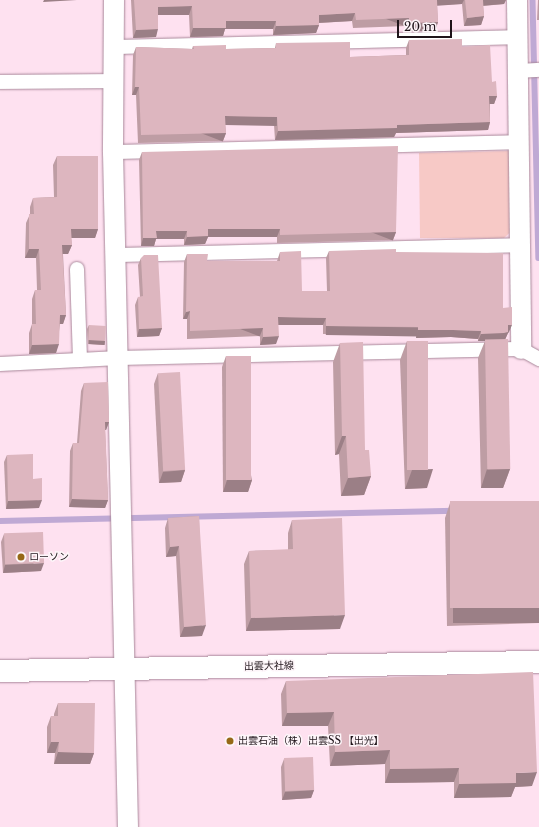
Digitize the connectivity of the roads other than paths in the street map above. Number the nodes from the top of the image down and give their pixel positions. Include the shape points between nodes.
1 (114, 0) edge
2 (517, 0) edge
3 (517, 37) junction
4 (113, 47) junction
5 (539, 70) edge
6 (517, 71) junction
7 (113, 81) junction
8 (0, 82) edge
9 (519, 142) junction
10 (113, 152) junction
11 (521, 245) junction
12 (116, 255) junction
13 (77, 269) dead end
14 (521, 349) junction
15 (119, 358) junction
16 (539, 359) edge
17 (80, 360) junction
18 (0, 364) edge
19 (539, 662) edge
20 (125, 669) junction
21 (0, 671) edge
22 (128, 827) edge

1 - 4 street
2 - 3 street
3 - 4 street
3 - 6 street
4 - 7 street
5 - 6 street
6 - 9 street
7 - 8 street
7 - 10 street
9 - 10 street
9 - 11 street
10 - 12 street
11 - 12 street
11 - 14 street
12 - 15 street
13 - 17 street
14 - 15 street
14 - 16 street
15 - 17 street
15 - 20 street
17 - 18 street
19 - 20 main road, 出雲大社線
20 - 21 main road, 出雲大社線
20 - 22 street

